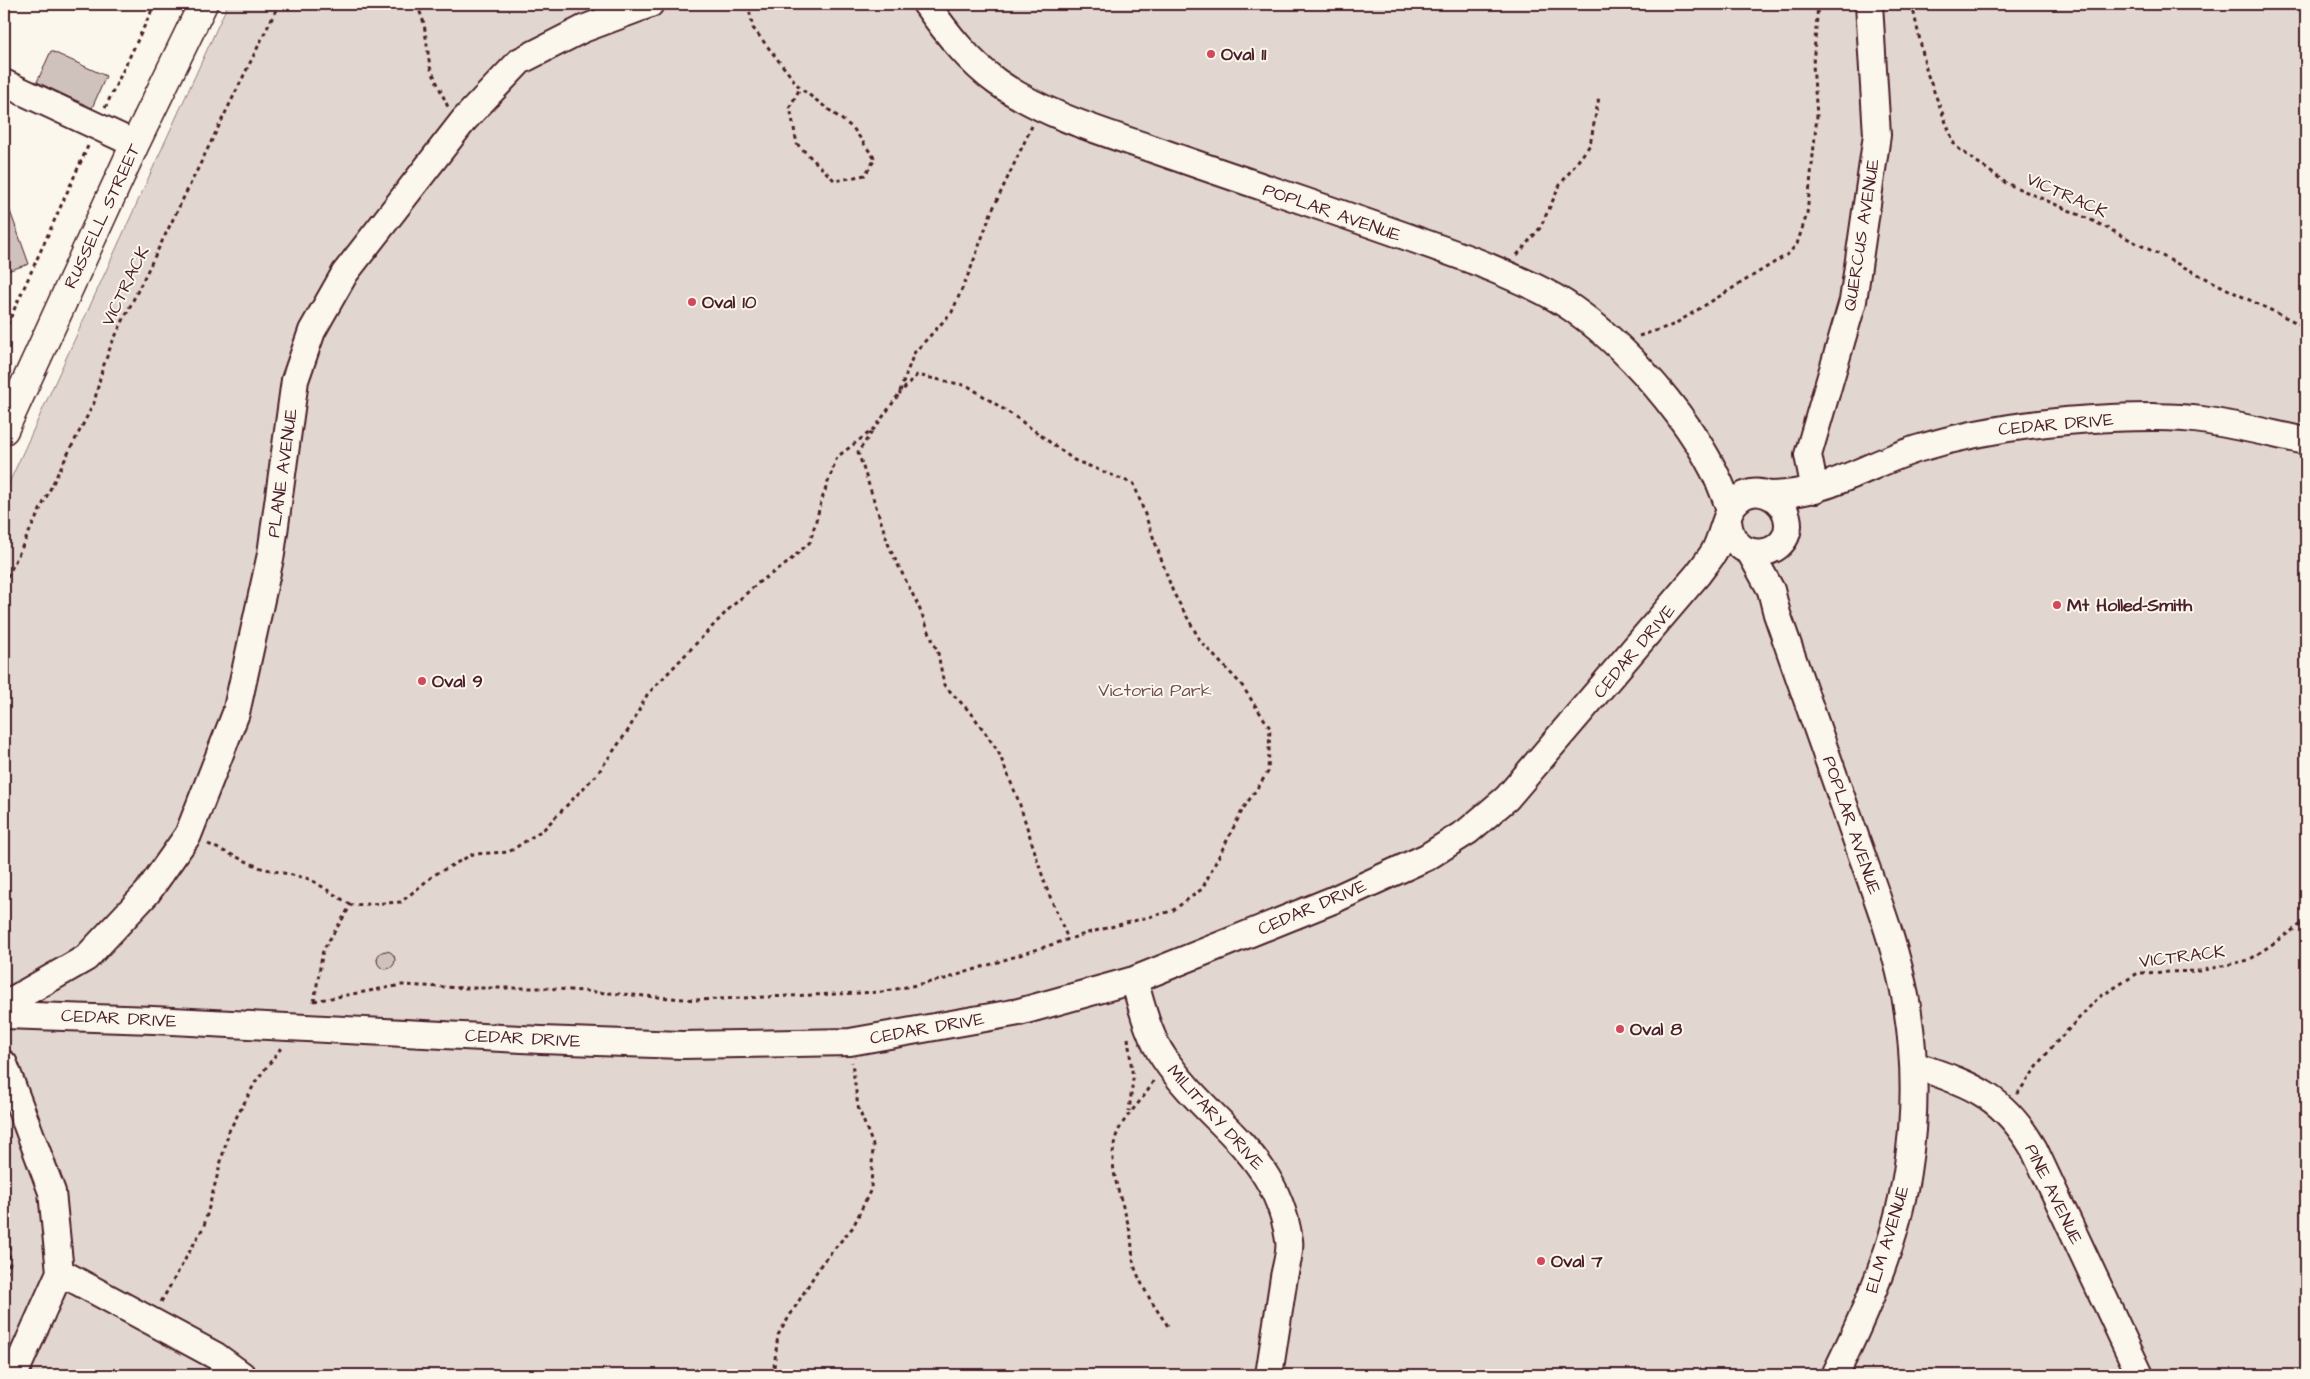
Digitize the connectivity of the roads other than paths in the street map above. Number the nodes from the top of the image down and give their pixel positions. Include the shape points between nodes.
1 (202, 4) edge
2 (650, 4) edge
3 (926, 4) edge
4 (1869, 4) edge
5 (4, 83) edge
6 (135, 144) junction
7 (4, 430) edge
8 (2306, 441) edge
9 (1709, 462) junction
10 (1814, 490) junction
11 (1766, 494) junction
12 (1729, 515) junction
13 (1788, 517) junction
14 (1778, 546) junction
15 (1748, 551) junction
16 (1698, 574) junction
17 (1772, 590) junction
18 (1134, 980) junction
19 (4, 1005) edge
20 (4, 1015) edge
21 (4, 1064) edge
22 (1914, 1065) junction
23 (60, 1272) junction
24 (14, 1375) edge
25 (242, 1375) edge
26 (1269, 1375) edge
27 (1835, 1375) edge
28 (2140, 1375) edge

1 - 6 main road, RUSSELL STREET
2 - 19 street, PLANE AVENUE via 583,29 520,61 464,120 346,273 312,331 295,380 271,554 236,713 188,835 148,893 86,958
3 - 9 street, POPLAR AVENUE via 954,41 981,69 1042,107 1123,139 1501,272 1553,297 1606,335 1661,393
4 - 10 street, QUERCUS AVENUE via 1877,135 1853,301 1808,455
5 - 6 street
6 - 7 main road, RUSSELL STREET
8 - 10 street, CEDAR DRIVE via 2200,420 2140,417 2051,421 1991,430 1919,449
9 - 11 street, POPLAR AVENUE via 1732,480
9 - 12 street, POPLAR AVENUE via 1720,484
10 - 11 street, CEDAR DRIVE
10 - 13 street, CEDAR DRIVE
11 - 12 street via 1746,494 1734,504
11 - 13 street via 1778,500
12 - 15 street via 1732,538
12 - 16 street, CEDAR DRIVE via 1714,552
13 - 14 street via 1788,528
14 - 15 street via 1760,553
14 - 17 street, POPLAR AVENUE
15 - 16 street, CEDAR DRIVE
15 - 17 street, POPLAR AVENUE
16 - 18 street, CEDAR DRIVE via 1507,798 1468,831 1427,857 1333,900
17 - 22 street, POPLAR AVENUE via 1777,614 1882,915 1906,999
18 - 20 street, CEDAR DRIVE via 1019,1012 850,1042 682,1045
18 - 26 street, MILITARY DRIVE via 1151,1038 1180,1080 1264,1170 1282,1209 1289,1242
21 - 23 street via 52,1192
22 - 27 street, ELM AVENUE via 1911,1139 1900,1210 1878,1276
22 - 28 street, PINE AVENUE via 1983,1092 2002,1106 2022,1129
23 - 24 street
23 - 25 street via 216,1356

